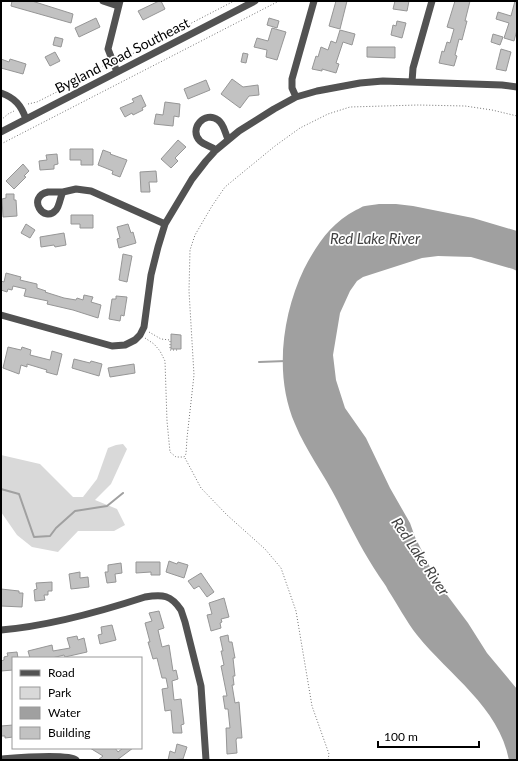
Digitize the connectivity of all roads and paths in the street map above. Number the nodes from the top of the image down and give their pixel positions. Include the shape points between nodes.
1 (103, 1) edge
2 (255, 1) edge
3 (279, 1) edge
4 (314, 1) edge
5 (432, 1) edge
6 (119, 3) edge
7 (117, 72) junction
8 (412, 82) junction
9 (517, 87) edge
10 (1, 93) edge
11 (296, 98) junction
12 (517, 116) edge
13 (26, 119) junction
14 (1, 132) edge
15 (228, 139) junction
16 (1, 144) edge
17 (216, 150) junction
18 (63, 192) dead end
19 (165, 224) junction
20 (1, 315) edge
21 (141, 332) junction
22 (178, 350) dead end
23 (184, 457) junction
24 (1, 630) edge
25 (1, 759) edge
26 (76, 760) edge
27 (206, 760) edge
28 (328, 760) edge

1 - 6 street
2 - 7 street, Bygland Road Southeast
3 - 16 path
4 - 11 street via 292,79
5 - 8 street via 413,68
6 - 7 street via 108,49
7 - 13 street, Bygland Road Southeast
8 - 9 street
8 - 11 street via 360,83 317,91
10 - 13 street via 17,102
11 - 15 street
12 - 23 path via 465,106 350,107 328,114 300,128 225,187 205,218 190,250 189,291 194,375
13 - 14 street, Bygland Road Southeast
15 - 17 street
15 - 17 street via 218,120 210,117 201,120 196,128 197,137
17 - 19 street via 192,179
18 - 19 street via 76,189 91,191
19 - 21 street
20 - 21 street via 112,346 125,345 135,340
21 - 22 path via 170,340 170,350
21 - 23 path via 158,348 165,361 170,452 176,457
23 - 28 path via 201,488 265,549 281,568 296,611 312,706 329,754
24 - 27 street via 59,620 155,595 169,597 181,610 199,674
25 - 26 street via 62,756

